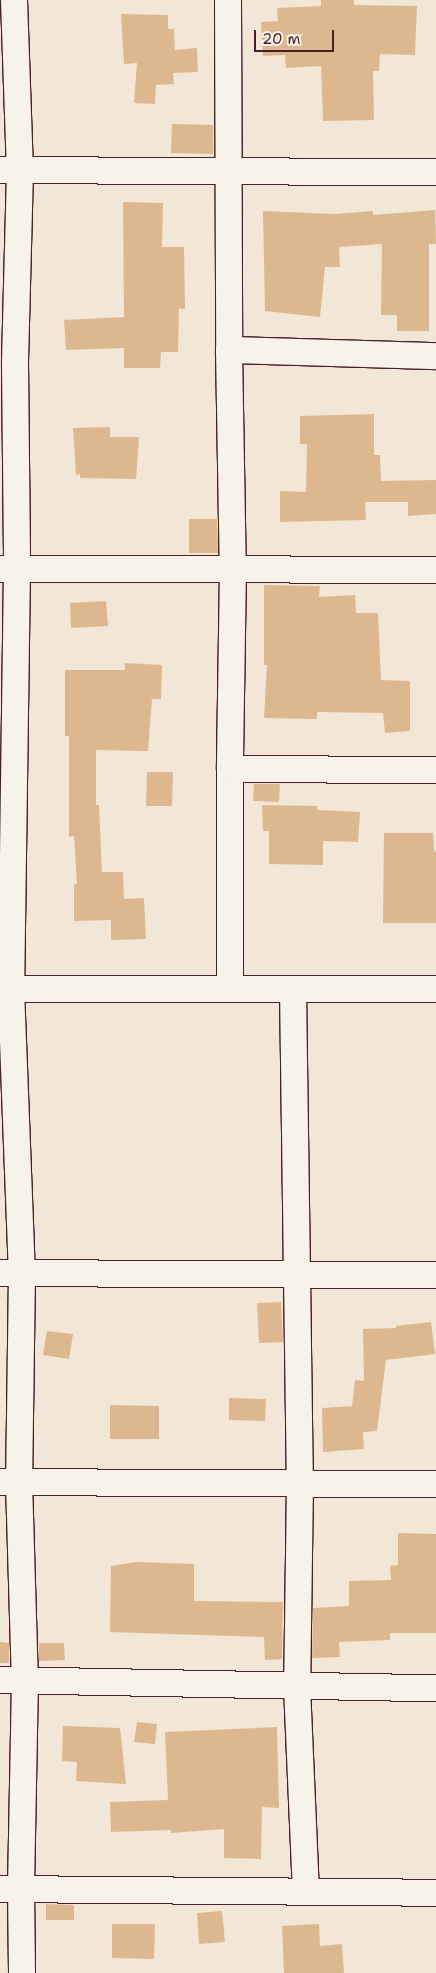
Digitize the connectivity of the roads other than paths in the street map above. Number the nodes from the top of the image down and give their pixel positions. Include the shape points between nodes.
1 (14, 0) edge
2 (228, 0) edge
3 (10, 170) edge
4 (228, 171) junction
5 (436, 172) edge
6 (229, 350) junction
7 (436, 356) edge
8 (8, 364) edge
9 (9, 569) edge
10 (233, 569) junction
11 (436, 570) edge
12 (230, 769) junction
13 (436, 770) edge
14 (7, 781) edge
15 (6, 989) edge
16 (293, 989) junction
17 (436, 989) edge
18 (230, 990) junction
19 (11, 1273) edge
20 (299, 1275) junction
21 (436, 1275) edge
22 (9, 1482) edge
23 (300, 1483) junction
24 (436, 1484) edge
25 (12, 1680) edge
26 (297, 1687) junction
27 (436, 1688) edge
28 (10, 1889) edge
29 (306, 1892) junction
30 (436, 1893) edge
31 (22, 1973) edge

1 - 3 street
2 - 4 street
3 - 4 street
3 - 8 street
4 - 5 street
4 - 6 street
6 - 7 street
6 - 10 street
8 - 9 street
9 - 10 street
9 - 14 street
10 - 11 street
10 - 12 street
12 - 13 street
12 - 18 street
14 - 15 street
15 - 18 street
15 - 19 street
16 - 17 street
16 - 18 street
16 - 20 street
19 - 20 street
19 - 22 street
20 - 21 street
20 - 23 street
22 - 23 street
22 - 25 street
23 - 24 street
23 - 26 street
25 - 26 street
25 - 28 street
26 - 27 street
26 - 29 street
28 - 29 street
28 - 31 street
29 - 30 street

